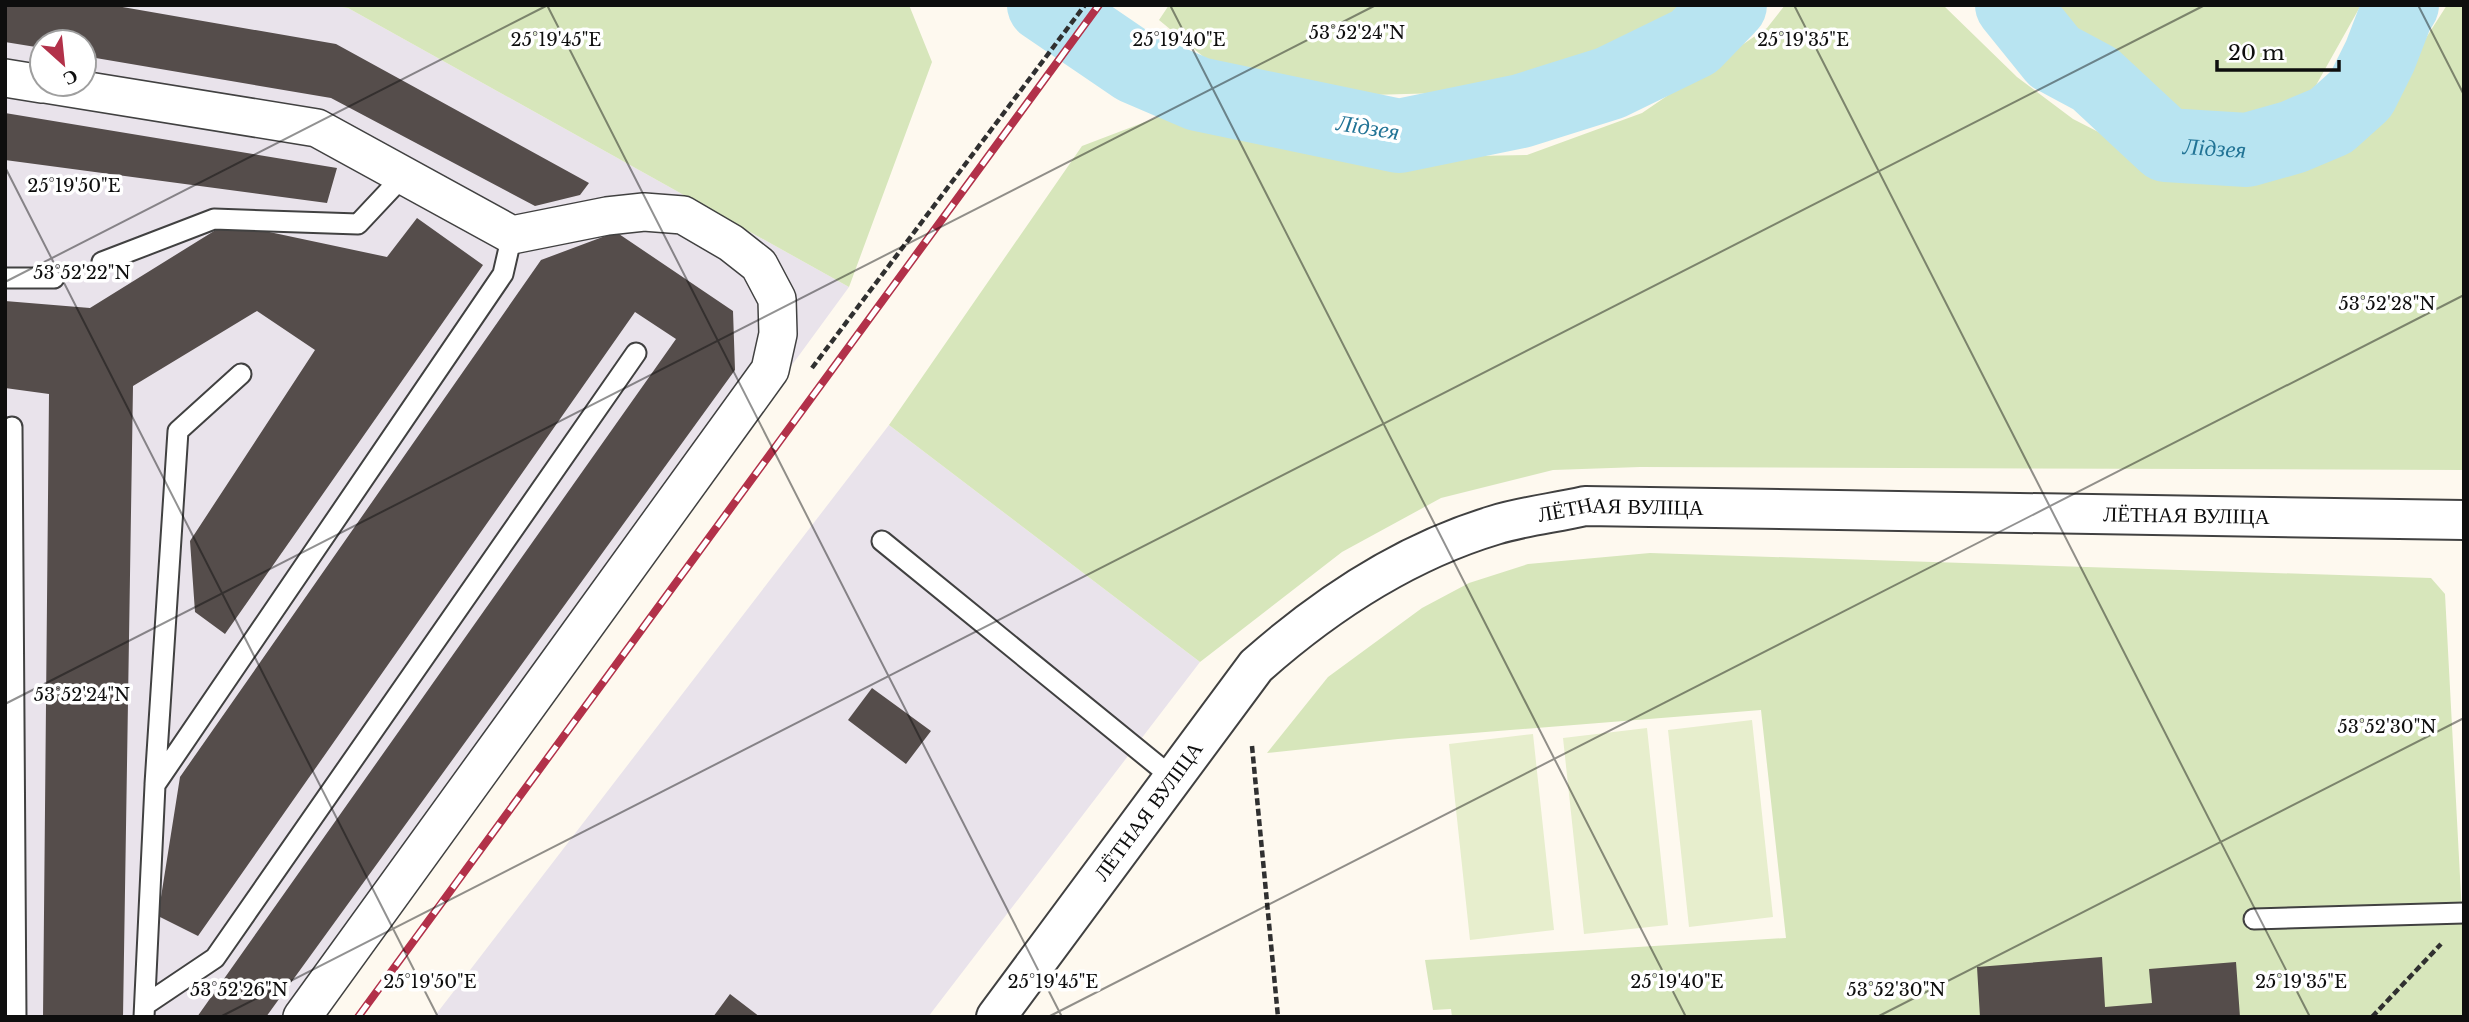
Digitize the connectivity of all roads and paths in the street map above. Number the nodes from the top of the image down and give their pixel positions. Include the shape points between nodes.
1 (1083, 8) edge
2 (5, 78) edge
3 (28, 82) edge
4 (98, 93) edge
5 (404, 175) junction
6 (512, 235) junction
7 (102, 262) dead end
8 (5, 278) edge
9 (54, 278) dead end
10 (636, 353) dead end
11 (811, 370) dead end
12 (241, 374) dead end
13 (12, 427) dead end
14 (2464, 520) edge
15 (882, 541) dead end
16 (1252, 746) dead end
17 (1173, 778) junction
18 (155, 785) junction
19 (2464, 913) edge
20 (2254, 919) dead end
21 (2445, 940) dead end
22 (144, 1011) edge
23 (16, 1017) edge
24 (302, 1017) edge
25 (996, 1017) edge
26 (1278, 1017) edge
27 (2372, 1017) edge

1 - 11 path
2 - 3 street
4 - 5 street via 317,128
5 - 6 street
5 - 7 lane via 358,224 214,219
6 - 18 lane via 503,274
6 - 24 street via 607,216 644,212 682,215 759,265 777,299 778,334 770,370
8 - 9 lane
10 - 22 lane via 215,958
12 - 18 lane via 178,431
13 - 23 lane
14 - 17 street, ЛЁТНАЯ ВУЛІЦА via 1585,506 1497,524 1434,547 1333,604 1256,666
15 - 17 lane
16 - 26 path
17 - 25 street, ЛЁТНАЯ ВУЛІЦА
18 - 22 lane
19 - 20 lane
21 - 27 path

